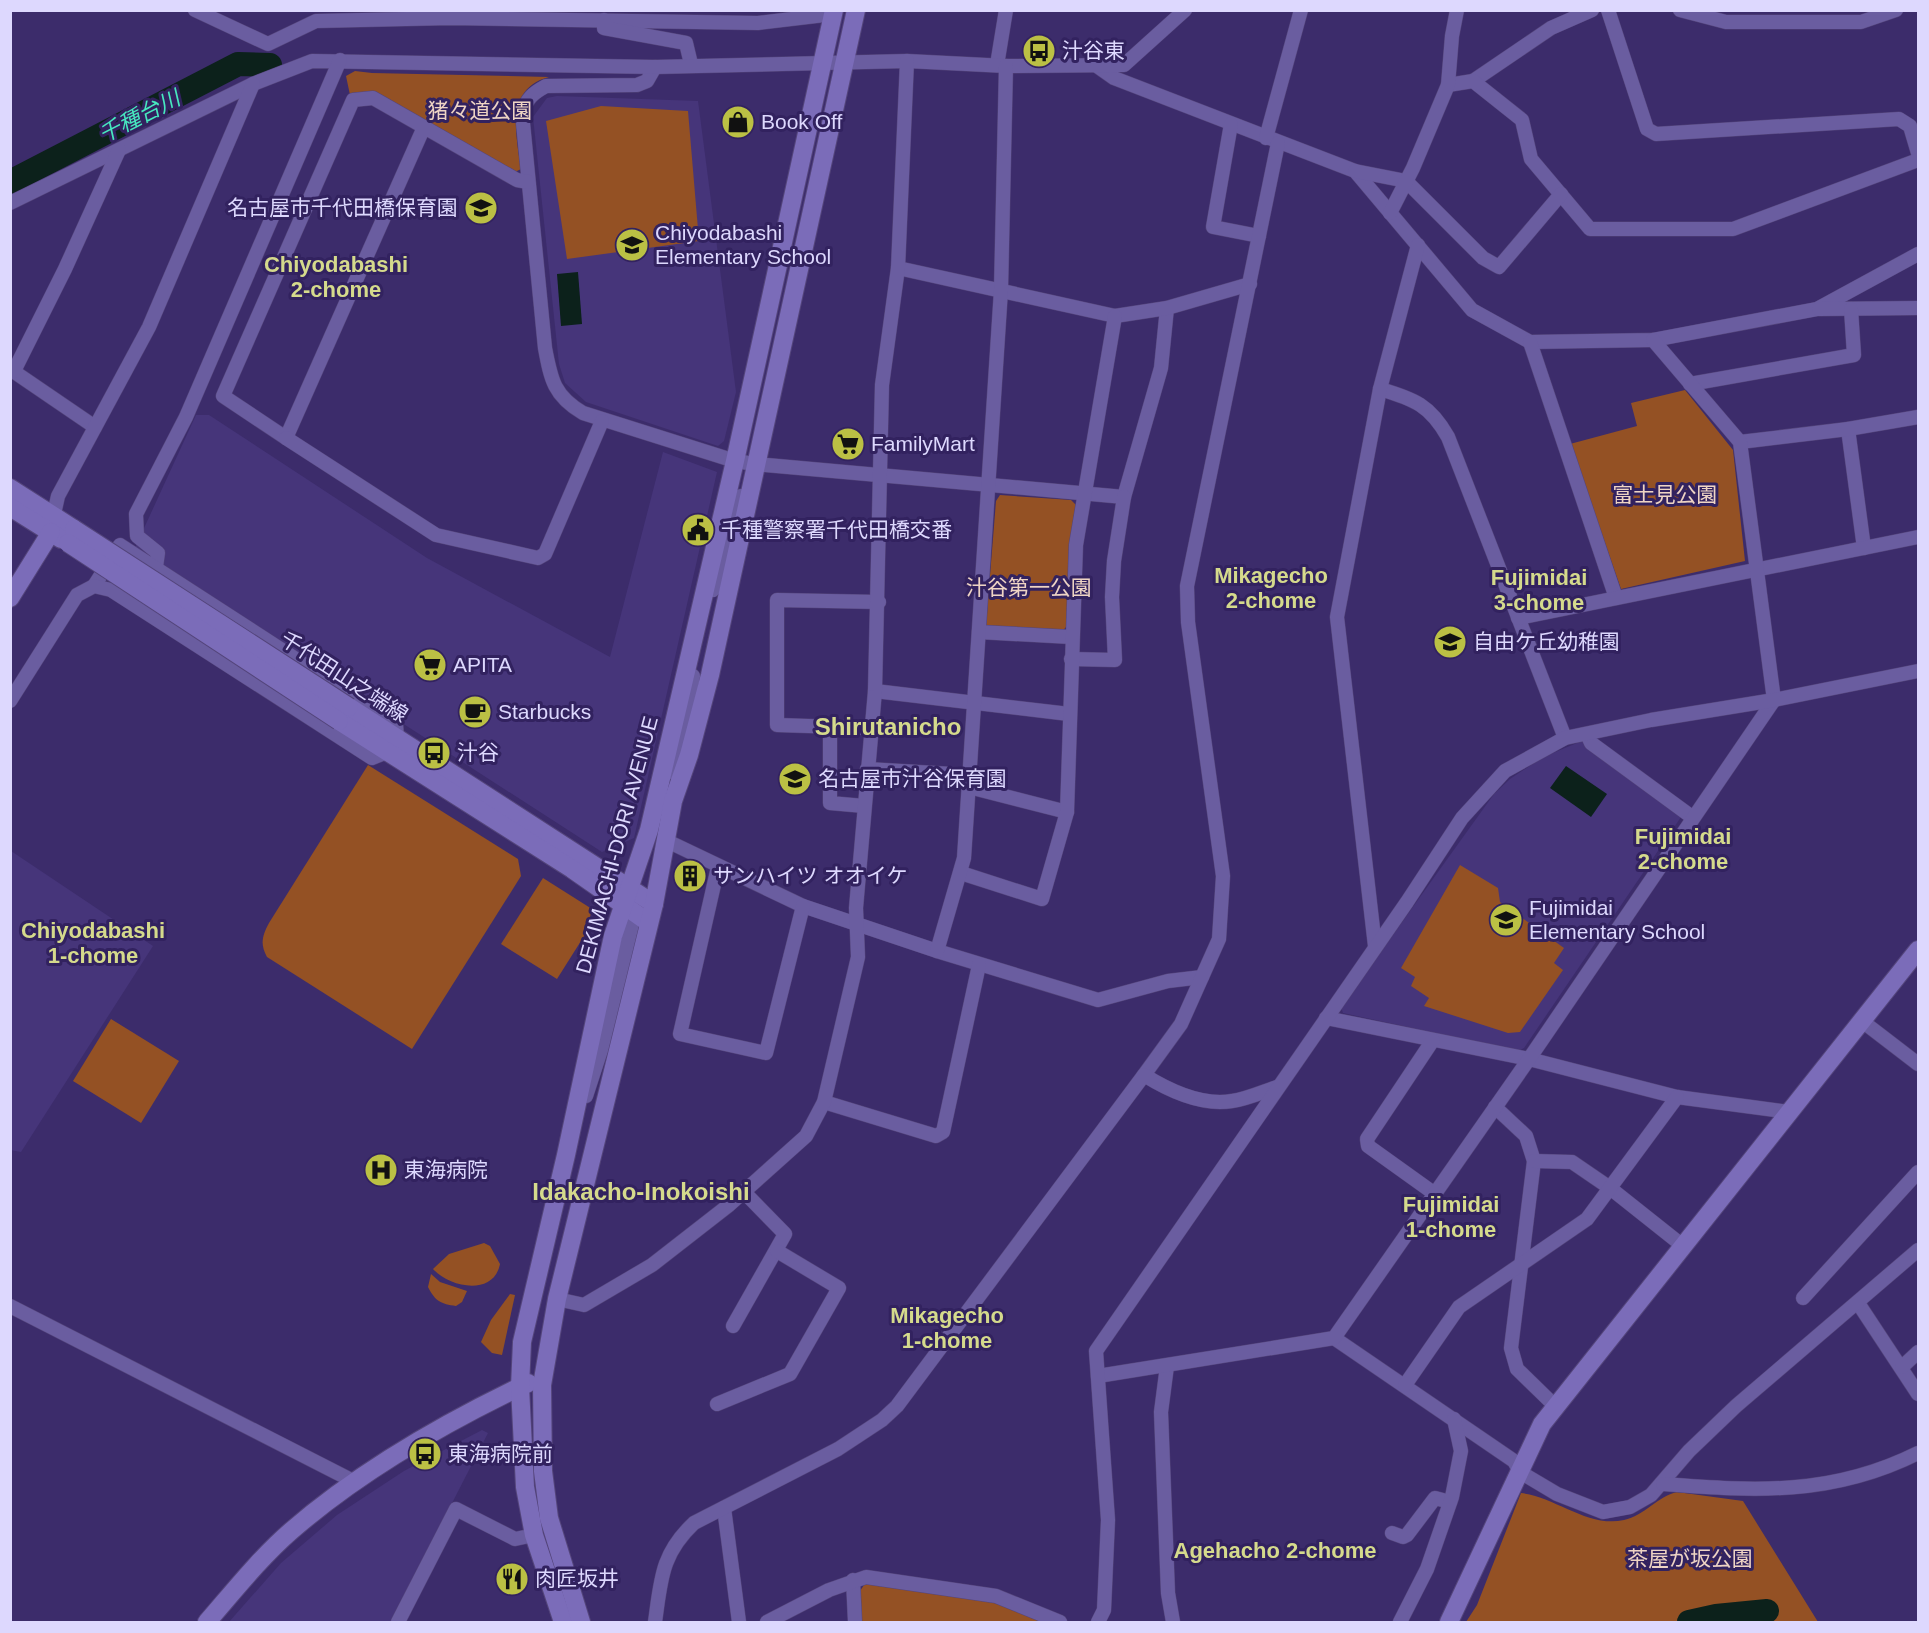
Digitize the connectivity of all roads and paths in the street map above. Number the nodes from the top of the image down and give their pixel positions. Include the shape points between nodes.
1 (195, 10) edge
2 (856, 10) edge
3 (1006, 10) edge
4 (1301, 10) edge
5 (1457, 10) edge
6 (1592, 10) edge
7 (1608, 10) edge
8 (1680, 10) edge
9 (1896, 10) edge
10 (834, 12) edge
11 (1177, 13) edge
12 (452, 14) edge
13 (584, 15) edge
14 (319, 16) edge
15 (699, 16) edge
16 (604, 20) junction
17 (340, 60) junction
18 (907, 61) junction
19 (824, 62) junction
20 (844, 62) junction
21 (691, 64) junction
22 (1002, 65) junction
23 (1097, 66) junction
24 (655, 67) junction
25 (1473, 82) junction
26 (253, 84) junction
27 (1448, 85) junction
28 (1231, 124) junction
29 (424, 127) junction
30 (1272, 140) junction
31 (120, 150) junction
32 (1918, 153) edge
33 (1918, 160) edge
34 (1355, 171) junction
35 (1406, 181) junction
36 (528, 182) junction
37 (1560, 194) junction
38 (10, 202) edge
39 (1390, 213) junction
40 (1259, 236) junction
41 (1418, 245) junction
42 (1918, 254) edge
43 (898, 268) junction
44 (1250, 284) junction
45 (1001, 290) junction
46 (1167, 308) junction
47 (1918, 308) edge
48 (1817, 309) junction
49 (1851, 309) junction
50 (1115, 316) junction
51 (1653, 340) junction
52 (1530, 342) junction
53 (12, 370) edge
54 (1690, 384) junction
55 (1380, 389) junction
56 (1918, 417) edge
57 (602, 421) junction
58 (95, 427) junction
59 (1848, 429) junction
60 (286, 438) junction
61 (1740, 442) junction
62 (747, 463) junction
63 (881, 477) junction
64 (990, 487) junction
65 (10, 488) edge
66 (1084, 495) junction
67 (1124, 497) junction
68 (10, 507) edge
69 (52, 524) junction
70 (1918, 537) edge
71 (1864, 548) junction
72 (156, 567) junction
73 (1758, 570) junction
74 (94, 586) junction
75 (10, 598) edge
76 (1616, 598) junction
77 (879, 602) junction
78 (1518, 618) junction
79 (979, 632) junction
80 (1071, 637) junction
81 (1071, 659) junction
82 (1918, 671) edge
83 (875, 691) junction
84 (1774, 700) junction
85 (10, 701) edge
86 (974, 702) junction
87 (1069, 714) junction
88 (830, 727) junction
89 (871, 728) junction
90 (1587, 734) junction
91 (1565, 738) junction
92 (392, 745) junction
93 (867, 769) junction
94 (969, 781) junction
95 (864, 806) junction
96 (1067, 812) junction
97 (1692, 817) junction
98 (667, 841) junction
99 (718, 867) junction
100 (961, 873) junction
101 (638, 904) junction
102 (803, 906) junction
103 (857, 926) junction
104 (1376, 946) junction
105 (1918, 950) edge
106 (937, 951) junction
107 (979, 964) junction
108 (1202, 977) junction
109 (1326, 1018) junction
110 (1862, 1021) junction
111 (1433, 1040) junction
112 (1529, 1059) junction
113 (1918, 1064) edge
114 (1144, 1075) junction
115 (1277, 1087) junction
116 (1677, 1098) junction
117 (824, 1102) junction
118 (1495, 1107) junction
119 (1789, 1112) junction
120 (1534, 1161) junction
121 (1918, 1172) edge
122 (1610, 1188) junction
123 (744, 1192) junction
124 (1435, 1194) junction
125 (1683, 1246) junction
126 (1918, 1250) edge
127 (777, 1251) junction
128 (1520, 1264) junction
129 (1803, 1298) dead end
130 (557, 1299) junction
131 (1858, 1303) junction
132 (10, 1306) edge
133 (733, 1326) dead end
134 (1334, 1338) junction
135 (1918, 1352) edge
136 (1167, 1365) junction
137 (1902, 1367) junction
138 (543, 1376) junction
139 (1098, 1376) junction
140 (1405, 1385) junction
141 (520, 1387) junction
142 (1918, 1394) edge
143 (717, 1404) dead end
144 (1555, 1406) junction
145 (1454, 1419) junction
146 (1918, 1453) edge
147 (1520, 1472) junction
148 (356, 1482) junction
149 (1663, 1484) junction
150 (1450, 1502) junction
151 (724, 1508) junction
152 (1392, 1533) dead end
153 (534, 1535) junction
154 (853, 1580) junction
155 (403, 1621) edge
156 (207, 1623) edge
157 (563, 1623) edge
158 (581, 1623) edge
159 (655, 1623) edge
160 (739, 1623) edge
161 (767, 1623) edge
162 (855, 1623) edge
163 (1060, 1623) edge
164 (1098, 1623) edge
165 (1173, 1623) edge
166 (1400, 1623) edge
167 (1449, 1623) edge

1 - 14 street via 268,44
2 - 20 main road, DEKIMACHI-DŌRI AVENUE
3 - 22 street
4 - 30 street
5 - 27 street
6 - 25 street via 1551,28
7 - 32 street via 1647,129 1656,134 1899,119 1910,126
8 - 9 street via 1726,22 1861,22
10 - 15 street via 758,23
10 - 19 main road, DEKIMACHI-DŌRI AVENUE
11 - 23 street via 1124,65
12 - 13 street
12 - 14 street
13 - 16 street
15 - 16 street
16 - 21 street via 604,28 686,44
17 - 24 street
17 - 26 street via 312,61
17 - 72 street via 186,417 136,513 137,536 158,553
18 - 20 street
18 - 22 street
18 - 43 street
19 - 20 street
19 - 21 street
19 - 62 main road, DEKIMACHI-DŌRI AVENUE
20 - 62 main road, DEKIMACHI-DŌRI AVENUE via 767,411
21 - 24 street
22 - 23 street
22 - 45 street
23 - 28 street via 1114,78
24 - 36 street via 647,81 637,86 559,84 533,92 522,113
25 - 27 street
25 - 37 street via 1522,120 1531,159
26 - 31 street
26 - 58 street via 149,327
27 - 35 street
28 - 30 street
28 - 40 street via 1213,227
29 - 36 street via 517,180
29 - 60 street
29 - 60 street via 373,98 353,100 223,396
30 - 34 street
30 - 40 street
31 - 38 street
31 - 53 street via 65,269
33 - 37 street via 1733,229 1590,229
34 - 35 street
34 - 39 street
35 - 37 street via 1483,258 1499,267
35 - 39 street
36 - 57 street via 552,381 567,403
39 - 41 street
40 - 44 street
41 - 52 street via 1472,310
41 - 55 street
42 - 48 street
43 - 45 street
43 - 63 street via 882,385
44 - 46 street
44 - 108 street via 1187,586 1188,622 1223,876 1219,939
45 - 50 street
45 - 64 street
46 - 50 street
46 - 67 street via 1161,368
47 - 49 street
48 - 49 street
48 - 51 street
49 - 54 street via 1854,355
50 - 66 street
51 - 52 street
51 - 54 street
52 - 76 street
53 - 58 street
54 - 61 street
55 - 78 street via 1406,397 1435,415 1448,437
55 - 104 street via 1337,616
56 - 59 street
57 - 60 street via 545,554 538,558 436,535
57 - 62 street
58 - 69 street via 58,496
59 - 61 street
59 - 71 street
61 - 73 street
62 - 63 street
62 - 98 main road, DEKIMACHI-DŌRI AVENUE via 710,675 673,801
62 - 101 main road, DEKIMACHI-DŌRI AVENUE via 649,830
63 - 64 street
63 - 77 street
64 - 66 street
64 - 79 street
65 - 69 main road, 千代田山之端線
66 - 67 street
66 - 80 street via 1076,545
67 - 81 street via 1112,597 1115,660
68 - 69 main road, 千代田山之端線
69 - 75 main road
69 - 92 main road, 千代田山之端線, bridge
70 - 71 street
71 - 73 street
72 - 74 street via 120,545
72 - 92 street via 396,724
73 - 76 street
73 - 84 street
74 - 85 street via 77,595
74 - 92 street via 111,590 372,758
76 - 78 street
77 - 83 street
77 - 88 street via 777,600 777,725
78 - 91 street
79 - 80 street
79 - 86 street
80 - 81 street
81 - 87 street
82 - 84 street
83 - 86 street
83 - 89 street
84 - 90 street
84 - 97 street
86 - 87 street
86 - 94 street
87 - 96 street
88 - 89 street
88 - 95 street via 830,803
89 - 93 street
90 - 91 street
90 - 97 street via 1591,742
91 - 104 street via 1505,771 1462,818
92 - 101 main road, 千代田山之端線 via 572,869
93 - 94 street
93 - 95 street
94 - 96 street
94 - 100 street
95 - 103 street via 855,908
96 - 100 street via 1042,899
97 - 112 street
98 - 99 street
98 - 101 main road, DEKIMACHI-DŌRI AVENUE
99 - 102 street
99 - 102 street via 680,1034 766,1053
100 - 106 street
101 - 130 main road, DEKIMACHI-DŌRI AVENUE
101 - 141 main road, DEKIMACHI-DŌRI AVENUE via 613,936 522,1342
102 - 103 street
103 - 106 street
103 - 117 street via 858,957
104 - 109 street
105 - 110 main road
106 - 107 street
107 - 108 street via 1098,1000 1168,981
107 - 117 street via 943,1132 936,1136
108 - 114 street via 1180,1024
109 - 111 street
109 - 115 street
110 - 113 street
110 - 119 main road
111 - 112 street
111 - 124 street via 1367,1138 1368,1146
112 - 116 street
112 - 118 street
114 - 115 street via 1179,1092 1212,1101 1232,1101
114 - 151 street via 897,1406 838,1449
115 - 139 street via 1096,1351
116 - 119 street
116 - 122 street
117 - 123 street via 806,1136
118 - 120 street via 1527,1136
118 - 124 street
119 - 125 main road
120 - 122 street via 1572,1162
120 - 128 street
121 - 129 street
122 - 125 street
122 - 128 street via 1587,1219
123 - 127 street via 784,1234
123 - 130 street via 652,1265 584,1305
124 - 134 street
125 - 144 main road
126 - 131 street
127 - 133 street
127 - 143 street via 839,1288 790,1374
128 - 140 street via 1459,1307
128 - 144 street via 1511,1348 1516,1369
130 - 138 main road, DEKIMACHI-DŌRI AVENUE
131 - 137 street
131 - 149 street via 1736,1406 1689,1451
132 - 148 street
134 - 136 street
134 - 140 street
135 - 137 street
136 - 139 street
136 - 165 street via 1161,1412 1168,1593
137 - 142 street
138 - 141 main road
138 - 158 main road, DEKIMACHI-DŌRI AVENUE via 542,1449 549,1518
139 - 164 street via 1108,1520 1104,1610
140 - 145 street
141 - 148 main road via 419,1442
141 - 153 main road, DEKIMACHI-DŌRI AVENUE via 525,1487
144 - 147 main road via 1542,1424
145 - 147 street via 1514,1461
145 - 150 street via 1461,1451
146 - 149 street via 1840,1482 1789,1489 1749,1491
147 - 149 street via 1557,1494 1603,1512 1630,1507
147 - 167 main road
148 - 156 main road via 291,1531
150 - 152 street via 1435,1498 1407,1535
150 - 166 street via 1427,1569
151 - 159 street via 694,1523 668,1553
151 - 160 street
153 - 155 street via 515,1539 456,1509
153 - 157 main road, DEKIMACHI-DŌRI AVENUE
154 - 161 street
154 - 162 street
154 - 163 street via 866,1577 996,1596

